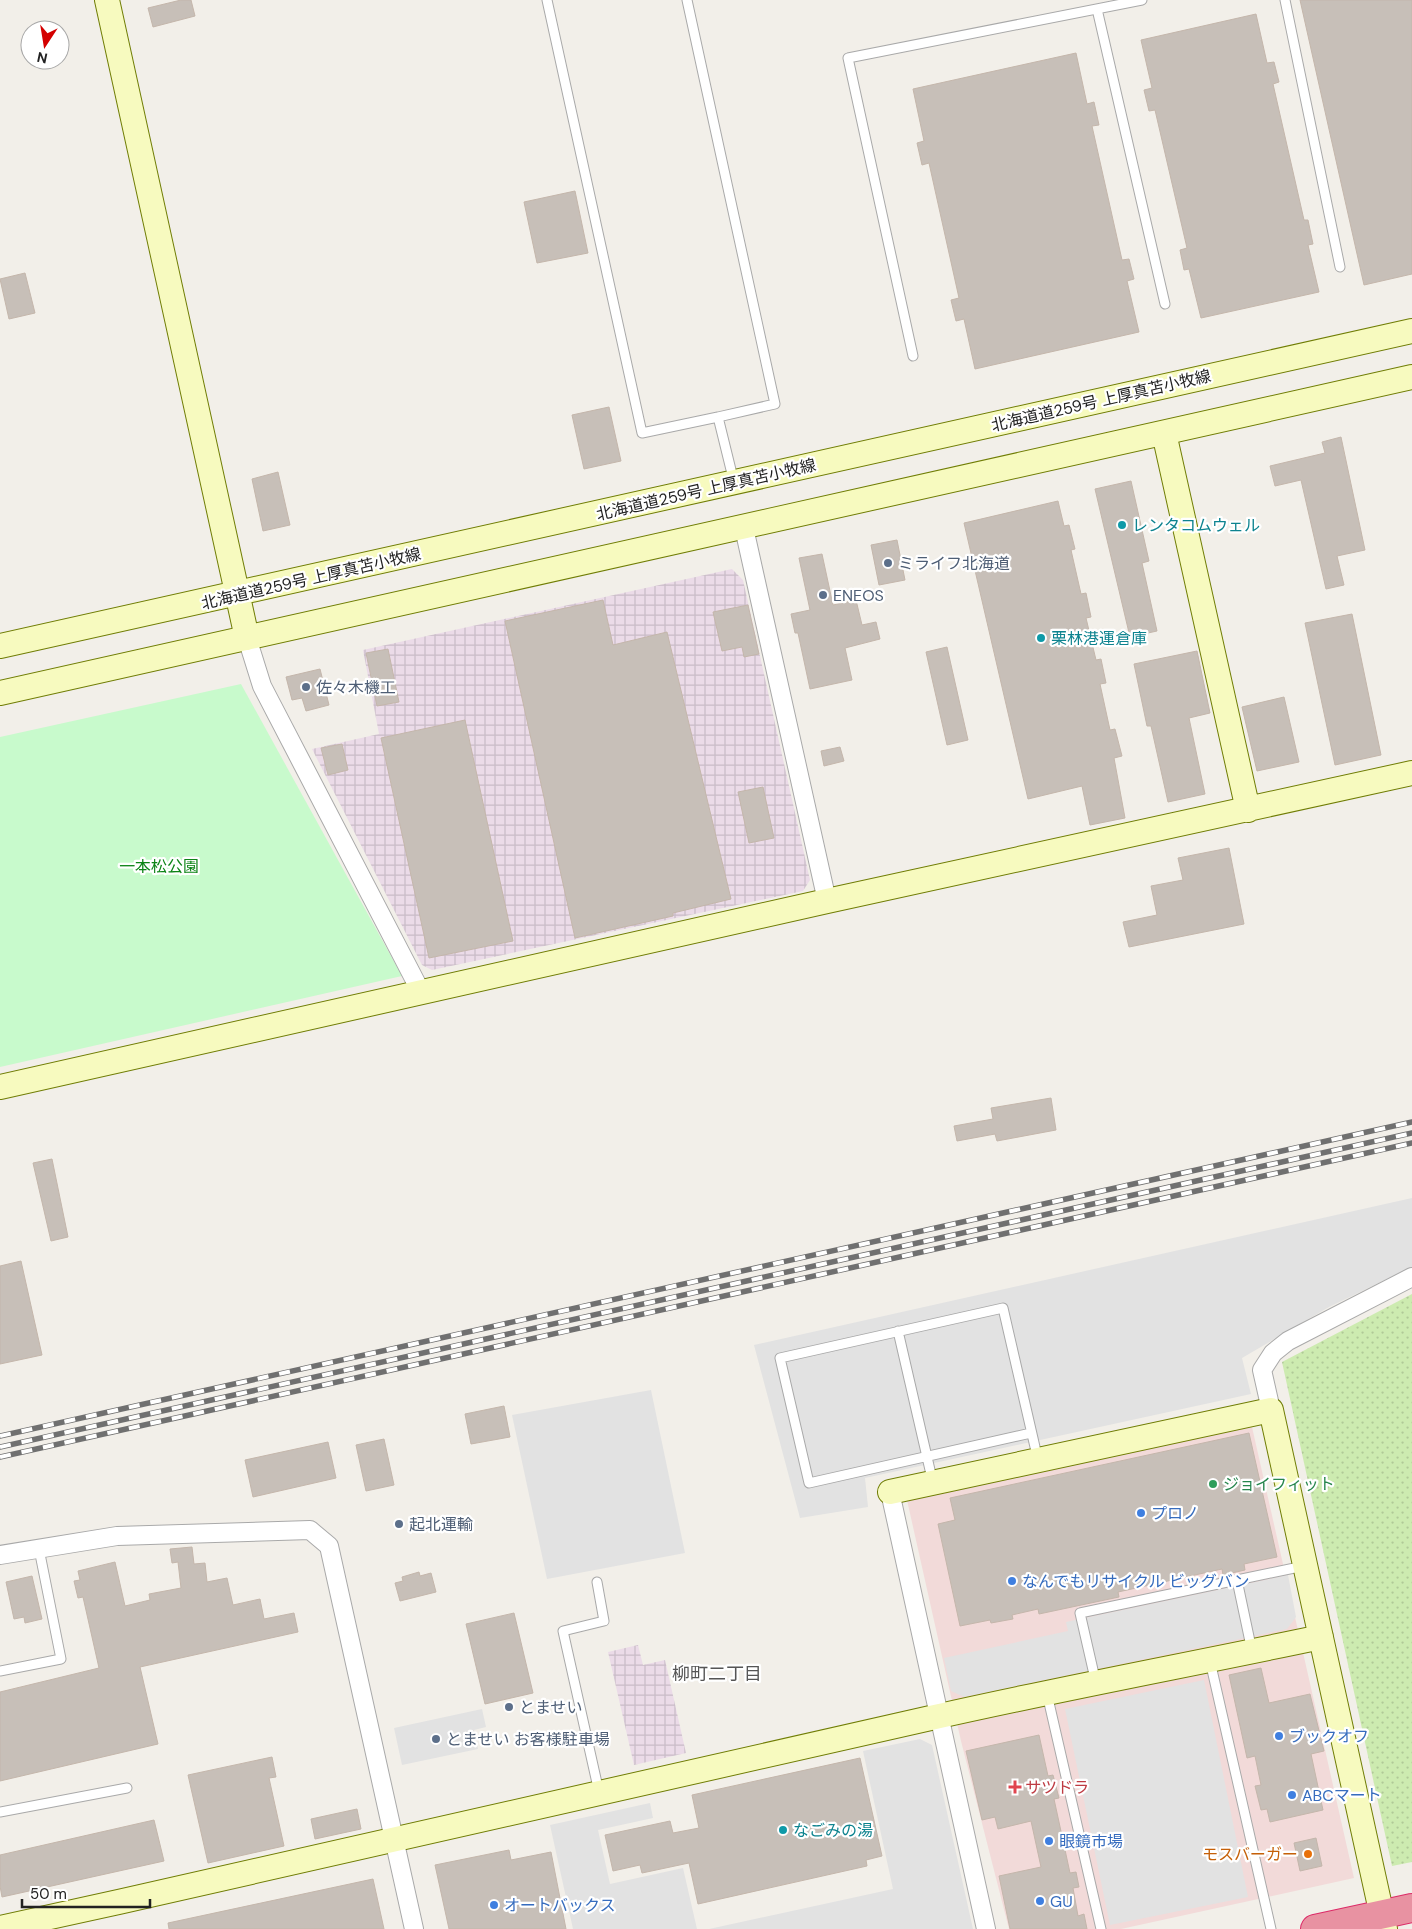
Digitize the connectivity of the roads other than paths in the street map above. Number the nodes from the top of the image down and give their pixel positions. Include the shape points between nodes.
1 (107, 0) edge
2 (547, 0) edge
3 (687, 0) edge
4 (1142, 0) edge
5 (1285, 0) edge
6 (1097, 9) junction
7 (1340, 267) dead end
8 (1165, 304) dead end
9 (1412, 331) edge
10 (913, 356) dead end
11 (1412, 377) edge
12 (718, 417) junction
13 (1164, 433) junction
14 (734, 482) junction
15 (744, 528) junction
16 (237, 594) junction
17 (247, 638) junction
18 (0, 646) edge
19 (0, 693) edge
20 (1412, 773) edge
21 (1248, 810) junction
22 (827, 901) junction
23 (421, 992) junction
24 (0, 1087) edge
25 (1412, 1277) edge
26 (898, 1332) junction
27 (1271, 1410) junction
28 (1031, 1433) junction
29 (927, 1456) junction
30 (1038, 1460) junction
31 (933, 1483) junction
32 (890, 1492) joint
33 (39, 1548) junction
34 (0, 1555) edge
35 (1306, 1566) junction
36 (1236, 1580) junction
37 (596, 1582) dead end
38 (1321, 1637) junction
39 (1252, 1651) junction
40 (1210, 1660) junction
41 (0, 1671) edge
42 (1096, 1684) junction
43 (1047, 1694) junction
44 (938, 1717) junction
45 (127, 1788) dead end
46 (599, 1793) junction
47 (0, 1812) edge
48 (394, 1842) junction
49 (1412, 1908) edge
50 (1383, 1922) edge
51 (0, 1928) edge
52 (414, 1929) edge
53 (986, 1929) edge
54 (1101, 1929) edge
55 (1271, 1929) edge
56 (1315, 1929) edge

1 - 16 street
2 - 12 lane via 642,433
3 - 12 lane via 775,404
4 - 6 lane
5 - 7 lane
6 - 8 lane
6 - 10 lane via 848,58
9 - 14 street, 北海道道259号 上厚真苫小牧線
11 - 13 street
12 - 14 lane
13 - 15 street
13 - 21 street
14 - 16 street, 北海道道259号 上厚真苫小牧線
15 - 17 street
15 - 22 street
16 - 17 street
16 - 18 street, 北海道道259号 上厚真苫小牧線
17 - 19 street
17 - 23 street via 262,686
20 - 21 street
21 - 22 street
22 - 23 street
23 - 24 street
25 - 27 street via 1288,1341 1273,1353 1262,1370
26 - 28 lane via 1003,1308
26 - 29 lane
26 - 29 lane via 780,1358 809,1483
27 - 30 street
27 - 35 street
28 - 29 lane
28 - 30 lane
29 - 31 lane
30 - 31 street
31 - 32 street
32 - 44 street
33 - 34 street
33 - 41 lane via 62,1659
33 - 48 street via 117,1536 310,1530 328,1546
35 - 36 lane
35 - 38 street
36 - 39 lane
36 - 42 lane via 1080,1613
37 - 46 lane via 604,1621 563,1631
38 - 39 street
38 - 50 street
39 - 40 street
40 - 42 street
40 - 55 lane
42 - 43 street
43 - 44 street
43 - 54 lane
44 - 46 street
44 - 53 street
45 - 47 lane
46 - 48 street
48 - 51 street
48 - 52 street
49 - 50 highway
50 - 56 highway

